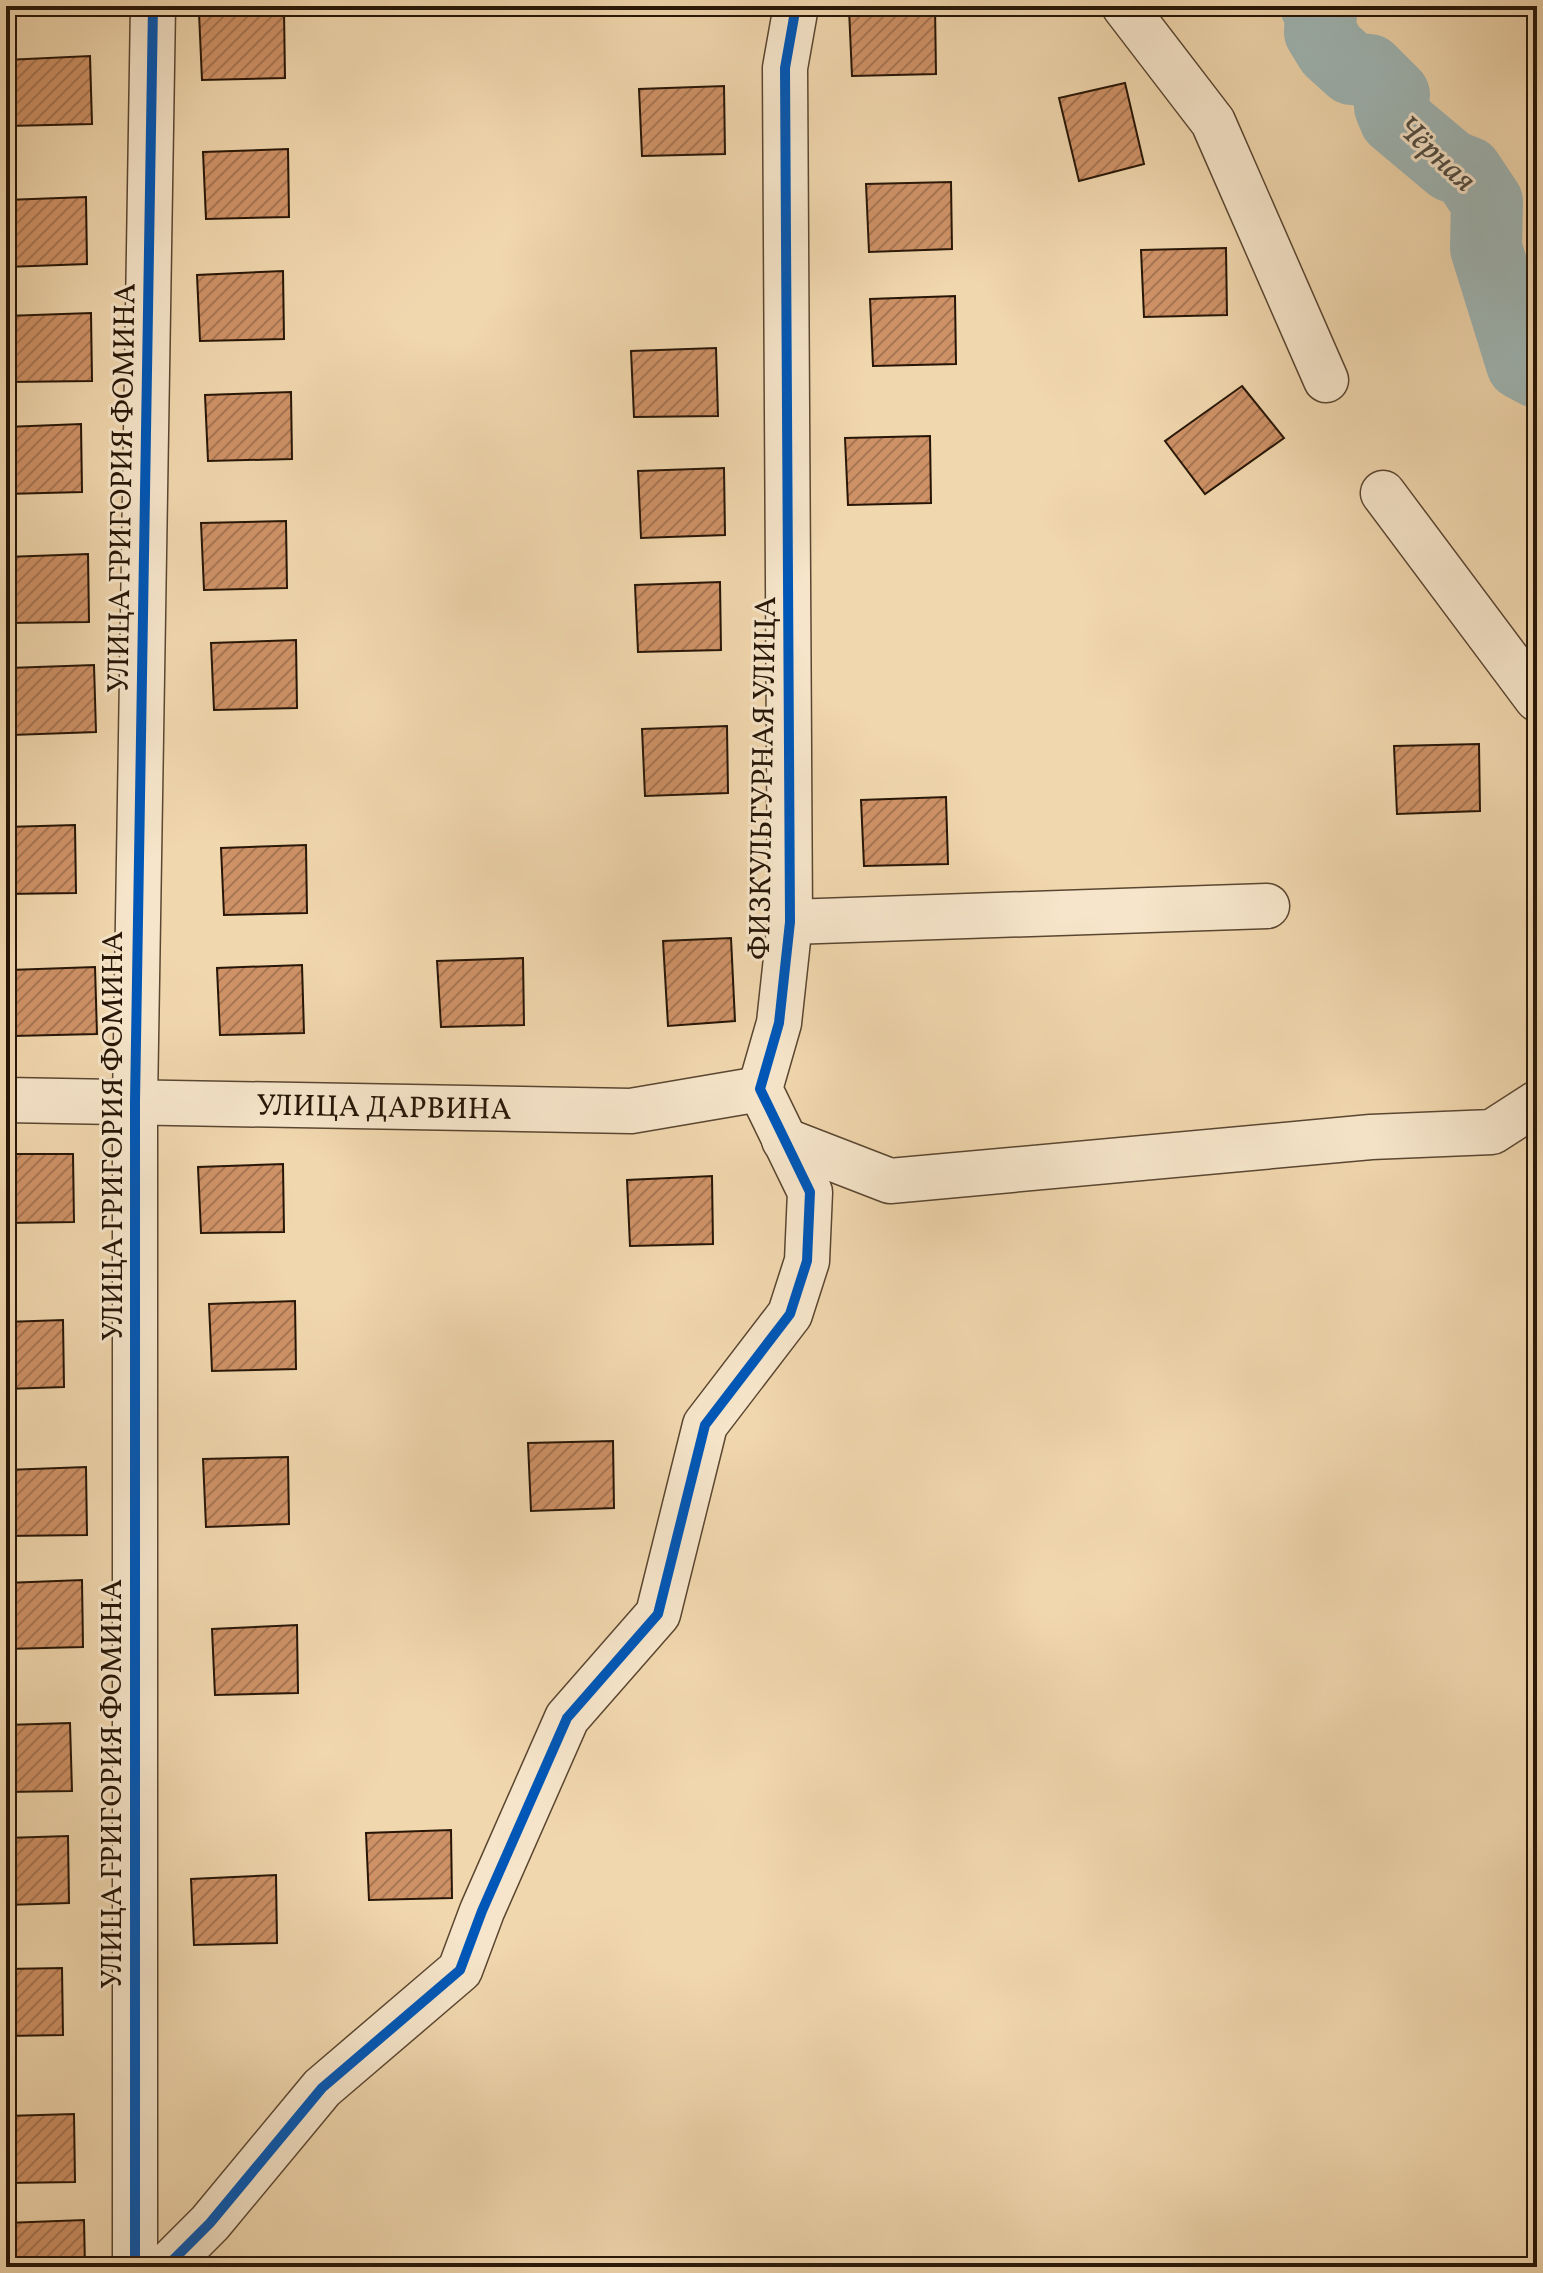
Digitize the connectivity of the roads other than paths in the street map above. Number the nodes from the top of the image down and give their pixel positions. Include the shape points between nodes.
1 (153, 6) edge
2 (796, 6) edge
3 (1124, 6) edge
4 (1326, 380) dead end
5 (1383, 493) dead end
6 (1537, 699) edge
7 (1267, 906) dead end
8 (790, 922) junction
9 (760, 1089) junction
10 (6, 1100) edge
11 (135, 1102) junction
12 (1537, 1103) edge
13 (784, 1140) junction
14 (135, 2267) edge
15 (166, 2267) edge

1 - 11 street, УЛИЦА ГРИГОРИЯ ФОМИНА
2 - 8 street, ФИЗКУЛЬТУРНАЯ УЛИЦА via 785,68
3 - 4 street via 1213,122
5 - 6 street
7 - 8 street
8 - 9 street, ФИЗКУЛЬТУРНАЯ УЛИЦА via 779,1023
9 - 11 street, УЛИЦА ДАРВИНА via 631,1111
9 - 13 street
10 - 11 street, УЛИЦА ДАРВИНА
11 - 14 street, УЛИЦА ГРИГОРИЯ ФОМИНА
12 - 13 street via 1492,1132 1371,1137 890,1181
13 - 15 street via 810,1192 807,1261 790,1314 705,1425 658,1614 567,1718 460,1970 322,2088 210,2223

